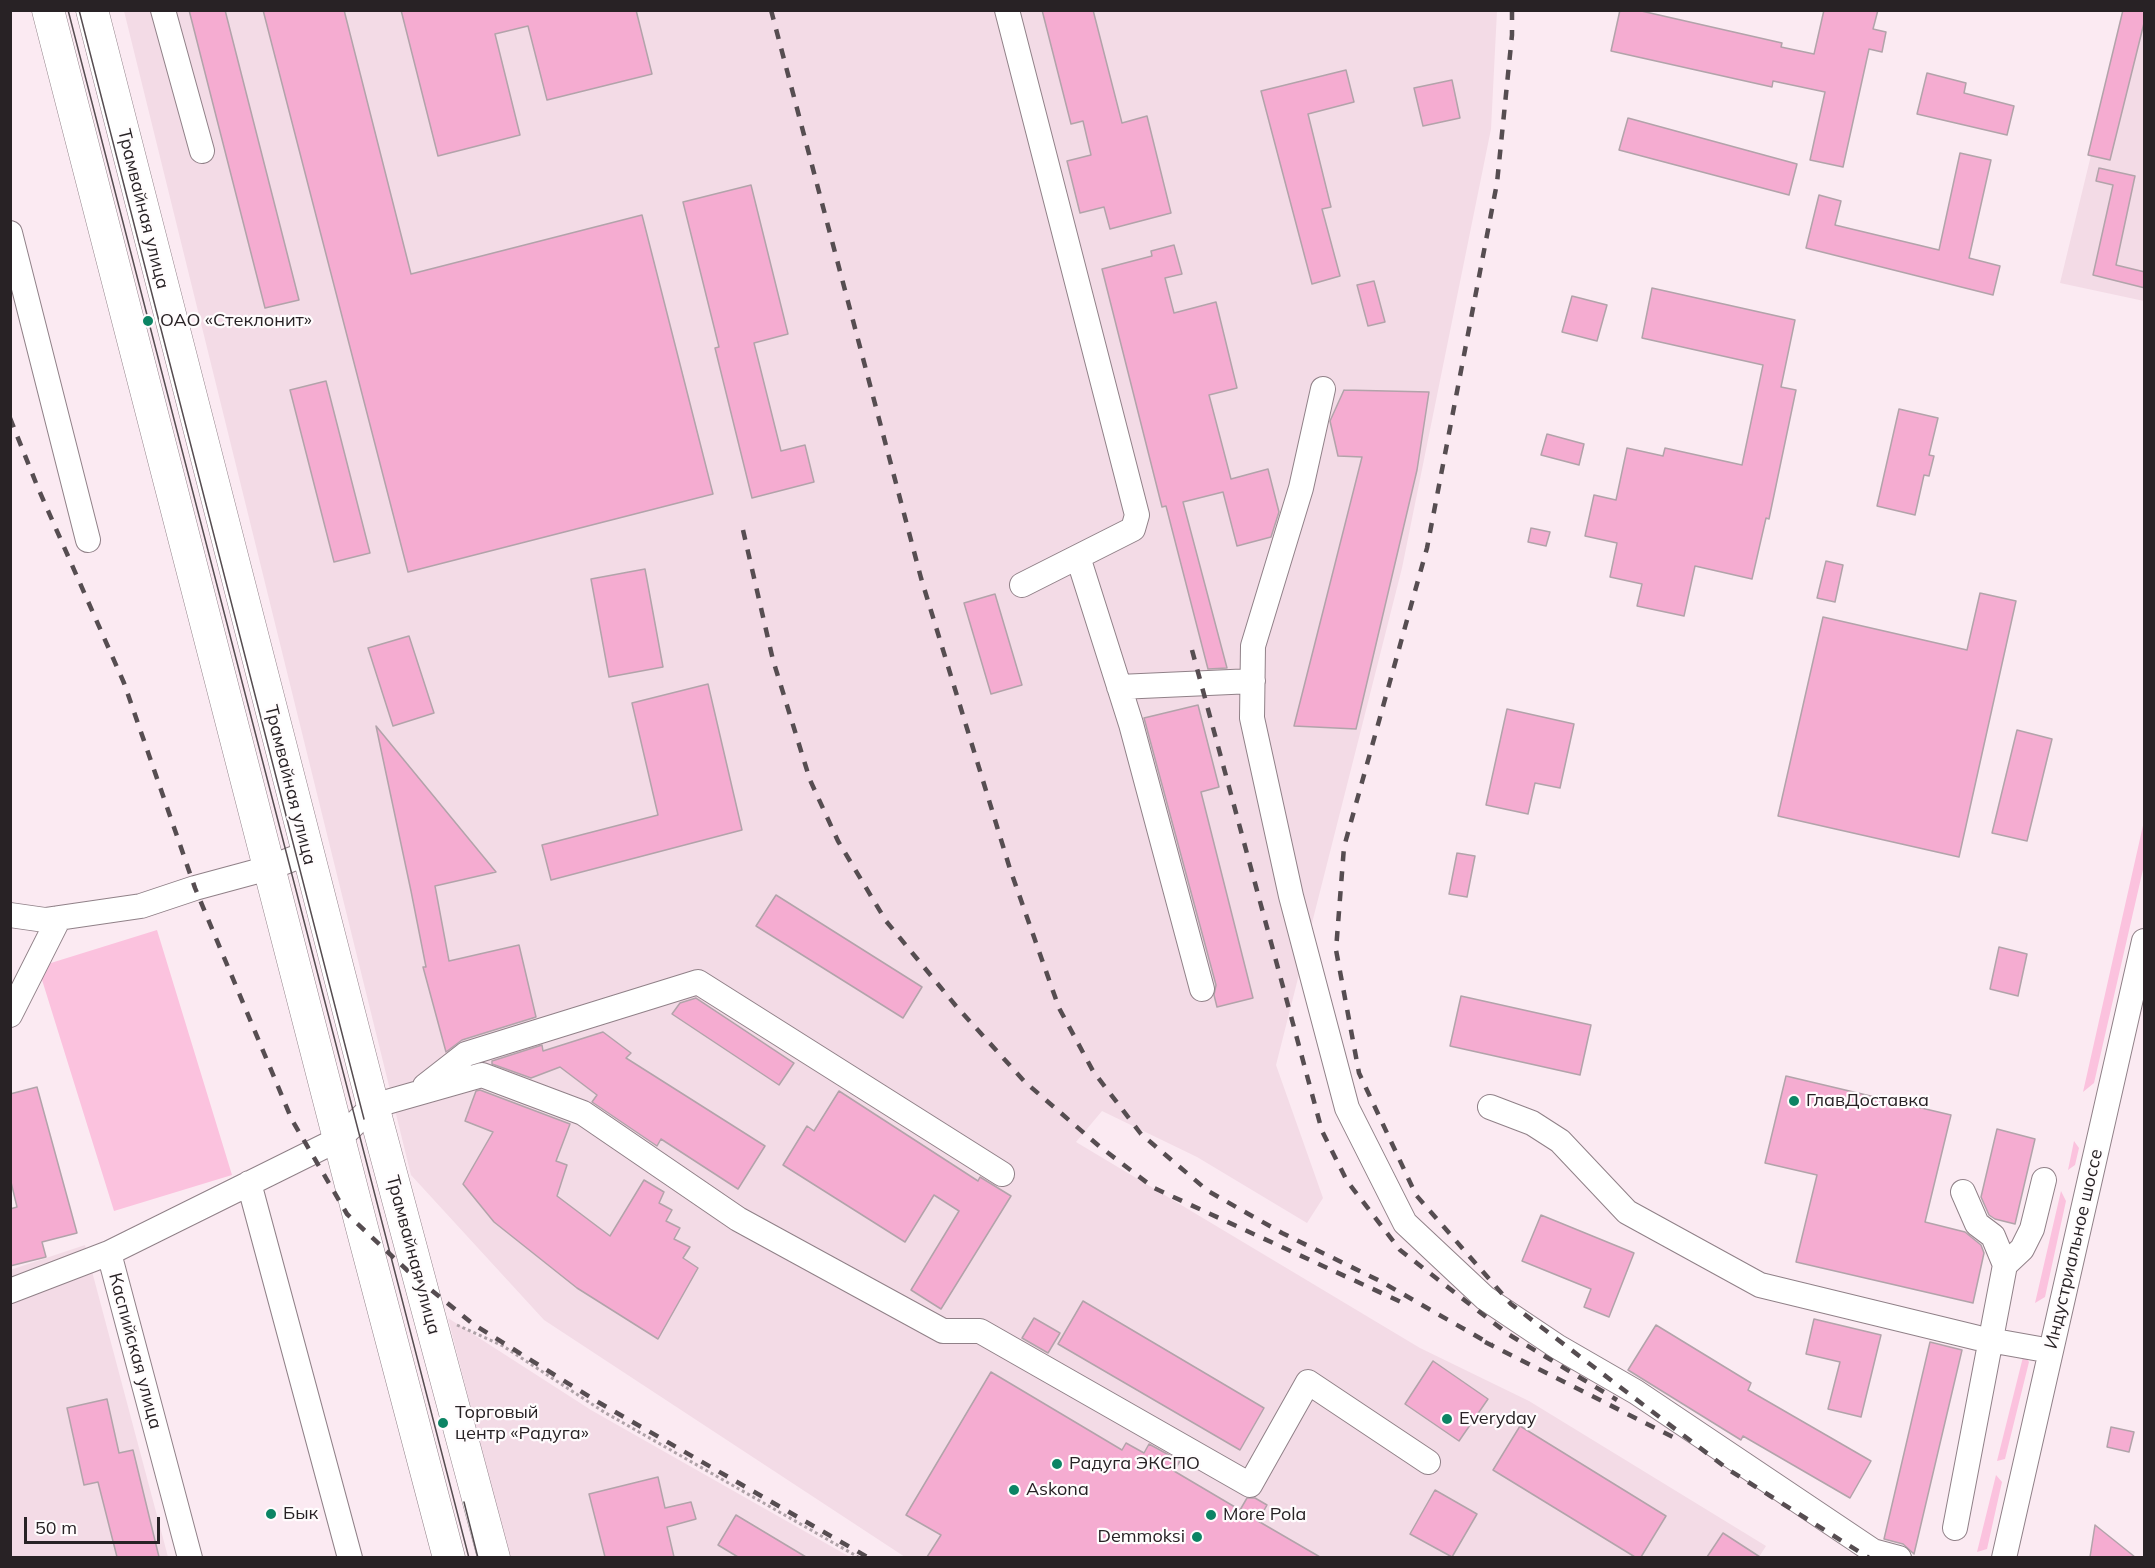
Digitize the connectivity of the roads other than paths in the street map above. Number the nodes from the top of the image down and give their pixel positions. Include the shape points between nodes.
1 (48, 10) edge
2 (92, 10) edge
3 (163, 10) edge
4 (1007, 10) edge
5 (202, 152) dead end
6 (10, 233) edge
7 (1323, 389) dead end
8 (88, 540) dead end
9 (1078, 557) junction
10 (1022, 585) dead end
11 (1253, 681) junction
12 (1119, 687) junction
13 (308, 853) junction
14 (269, 868) junction
15 (10, 915) edge
16 (59, 918) junction
17 (2145, 941) edge
18 (1202, 989) dead end
19 (10, 1015) edge
20 (413, 1095) junction
21 (373, 1106) junction
22 (1490, 1107) dead end
23 (339, 1139) junction
24 (1002, 1174) dead end
25 (2044, 1180) dead end
26 (249, 1183) junction
27 (1963, 1192) dead end
28 (109, 1253) junction
29 (2005, 1265) junction
30 (10, 1292) edge
31 (1990, 1340) junction
32 (2051, 1351) junction
33 (1428, 1462) dead end
34 (1955, 1528) dead end
35 (190, 1557) edge
36 (350, 1557) edge
37 (449, 1557) edge
38 (494, 1557) edge
39 (1899, 1557) edge
40 (2004, 1557) edge

1 - 14 main road
2 - 13 main road, Трамвайная улица
3 - 5 street
4 - 9 street via 1137,515 1133,529
6 - 8 street
7 - 11 street via 1301,488 1253,646
9 - 10 street
9 - 12 street
11 - 12 street
11 - 39 street via 1252,718 1291,896 1347,1108 1405,1223 1485,1298 1521,1323 1636,1392 1873,1551
12 - 18 street
13 - 14 street
13 - 21 main road, Трамвайная улица
14 - 16 street via 141,906
14 - 23 main road
15 - 16 street
16 - 19 street
17 - 32 street, Индустриальное шоссе
20 - 21 street
20 - 24 street via 466,1054 698,982
20 - 33 street via 482,1075 583,1113 749,1225 943,1331 980,1331 1250,1485 1308,1382
21 - 23 street, Каспийская улица
21 - 38 main road, Трамвайная улица
22 - 31 street via 1532,1123 1560,1141 1627,1212 1760,1285
23 - 26 street, Каспийская улица
23 - 37 main road
25 - 29 street via 2032,1229 2022,1249
26 - 28 street, Каспийская улица
26 - 36 street
27 - 29 street via 1977,1224 1993,1236
28 - 30 street
28 - 35 street, Каспийская улица
29 - 31 street
31 - 32 street
31 - 34 street
32 - 40 street, Индустриальное шоссе

